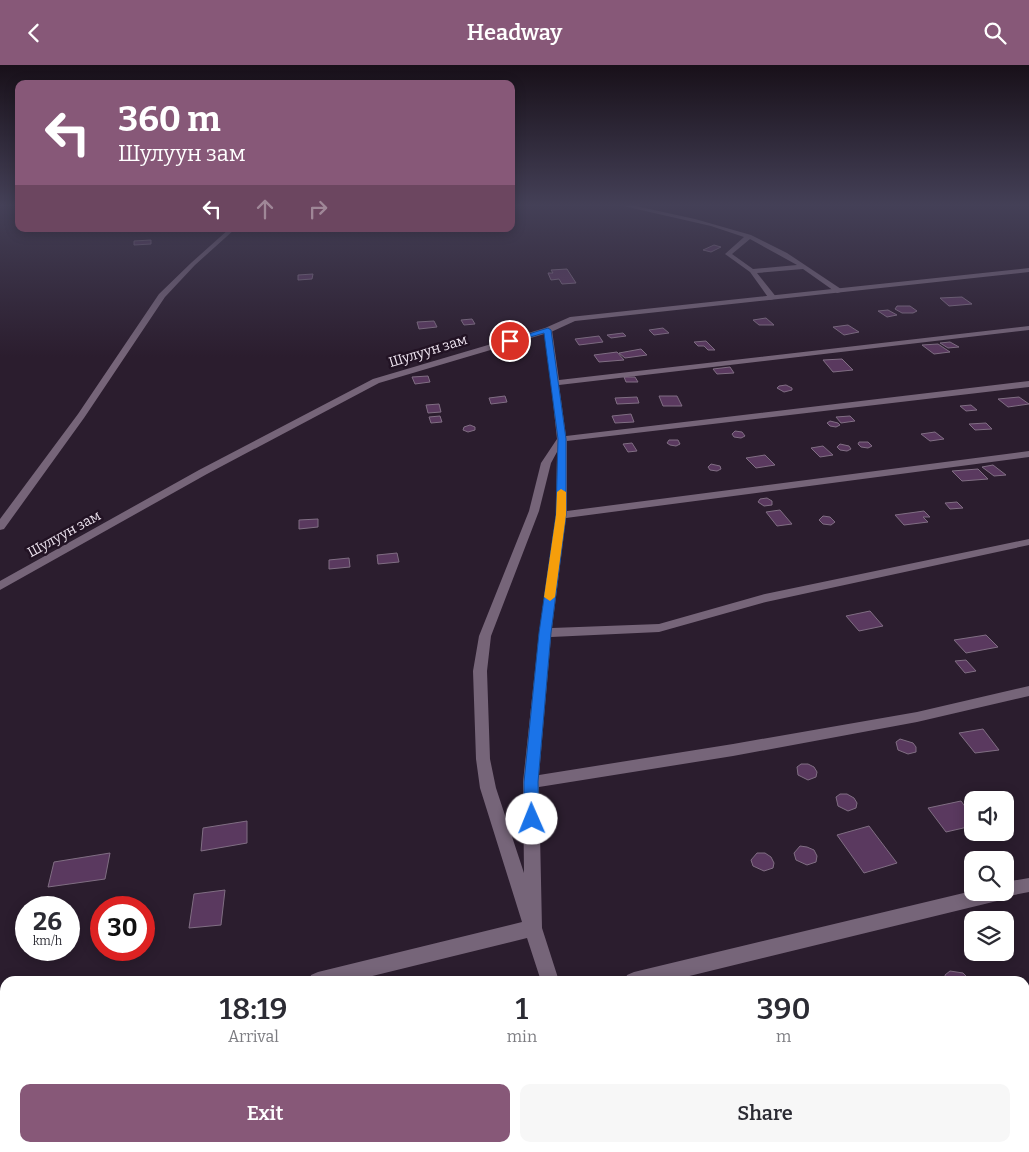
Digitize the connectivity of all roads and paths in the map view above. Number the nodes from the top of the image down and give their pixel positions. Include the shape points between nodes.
1 (202, 256) edge
2 (729, 256) edge
3 (785, 256) edge
4 (803, 267) junction
5 (1029, 270) edge
6 (752, 271) junction
7 (840, 291) junction
8 (773, 298) junction
9 (1029, 328) edge
10 (548, 330) junction
11 (554, 383) junction
12 (1029, 384) edge
13 (562, 439) junction
14 (1029, 454) edge
15 (561, 515) junction
16 (0, 527) edge
17 (1029, 542) edge
18 (0, 586) edge
19 (545, 633) junction
20 (1029, 691) edge
21 (531, 782) junction
22 (1029, 885) edge
23 (1014, 889) edge
24 (964, 901) edge
25 (533, 928) junction
26 (338, 976) edge
27 (548, 976) edge
28 (655, 976) edge

1 - 16 street via 162,296 81,416
2 - 6 street
3 - 4 street
4 - 6 street
4 - 7 street
5 - 7 street, Шулуун зам
6 - 8 street
7 - 8 street, Шулуун зам
8 - 10 street, Шулуун зам via 573,319
9 - 11 street
10 - 11 street
10 - 18 street, Шулуун зам via 376,381 203,472
11 - 13 street
12 - 13 street
13 - 15 street
13 - 25 street via 546,463 534,511 485,636 480,671 480,717 488,788
14 - 15 street
15 - 19 street
17 - 19 street via 765,598 659,628
19 - 21 street
20 - 21 street via 916,717
21 - 25 street
22 - 23 street
24 - 28 street
25 - 26 street
25 - 27 street

